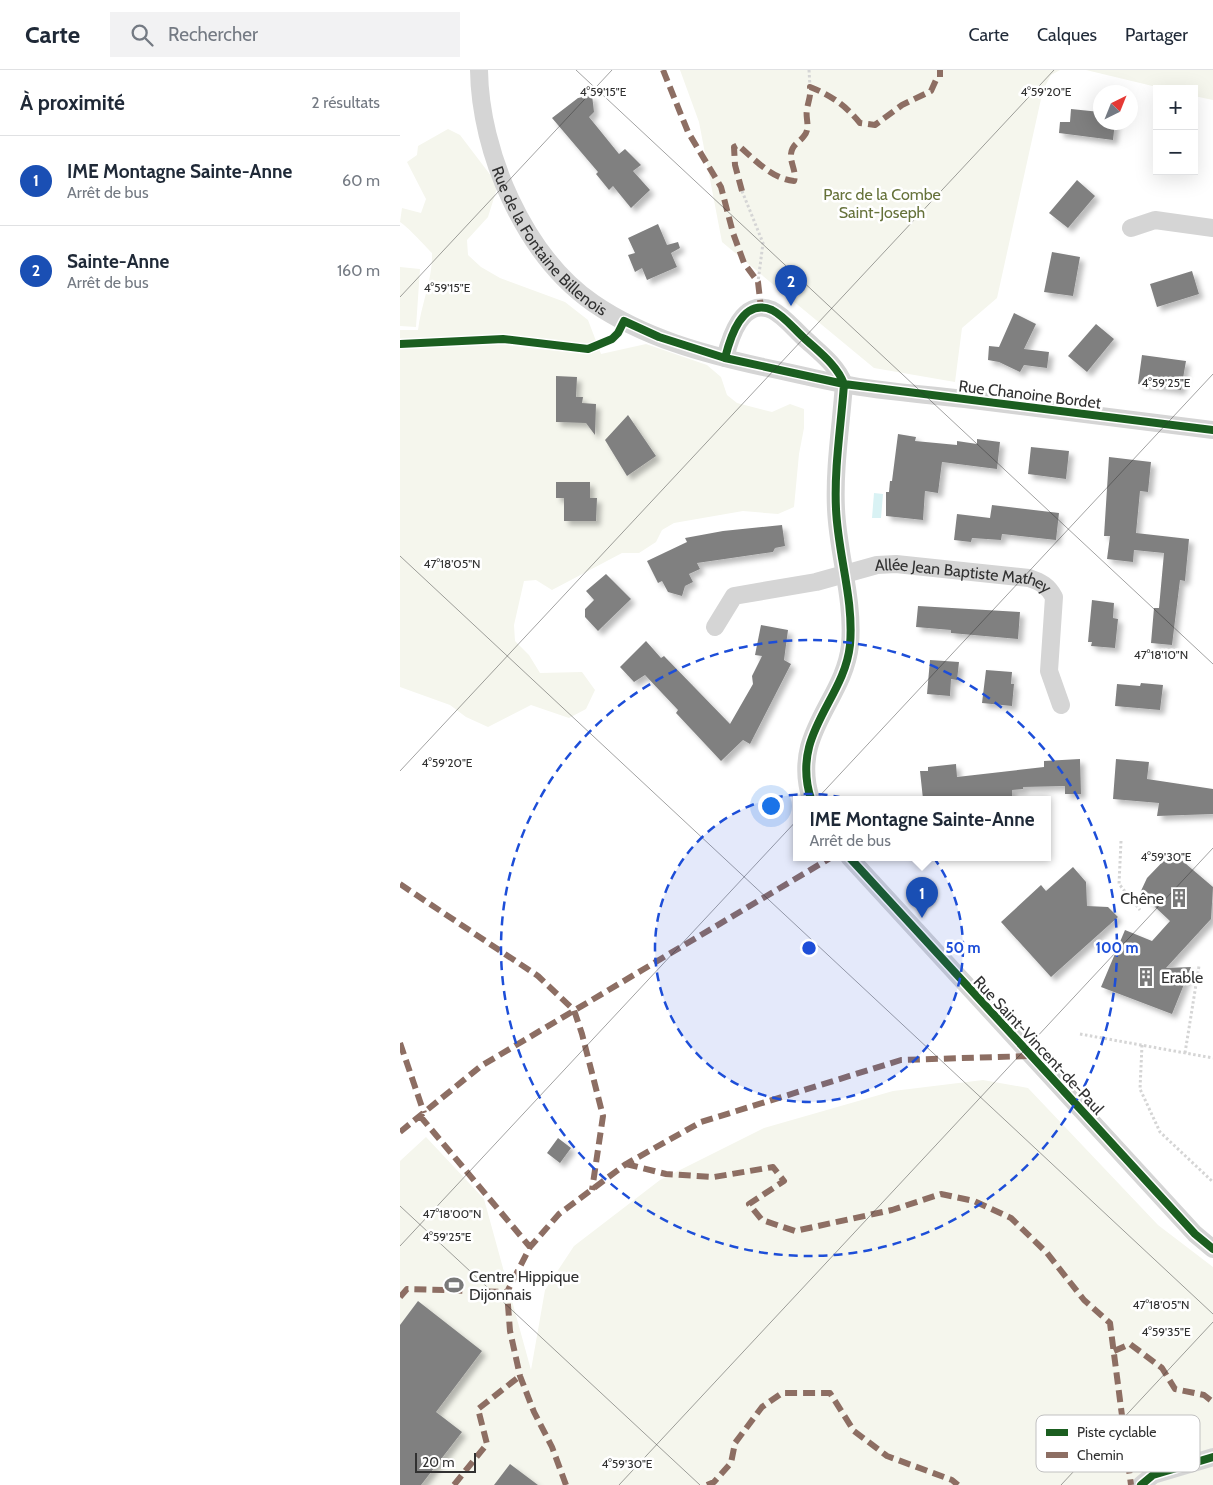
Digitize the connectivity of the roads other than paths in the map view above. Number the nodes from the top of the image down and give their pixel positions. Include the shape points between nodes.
1 (480, 70) edge
2 (1131, 228) dead end
3 (1213, 228) edge
4 (725, 358) junction
5 (844, 384) junction
6 (1213, 430) edge
7 (846, 573) junction
8 (715, 626) dead end
9 (1061, 705) dead end
10 (810, 796) edge
11 (853, 861) edge
12 (1213, 1249) edge
13 (1213, 1458) edge
14 (1200, 1462) edge
15 (1164, 1472) edge
16 (1142, 1485) edge

1 - 4 street, Rue de la Fontaine Billenois via 480,98 486,133 499,175 539,246 564,278 593,303 642,330
2 - 3 street via 1155,220
4 - 5 street, Rue Chanoine Bordet
4 - 5 street via 733,331 742,318 754,309 768,309 829,362
5 - 6 street, Rue Chanoine Bordet
5 - 7 street via 835,488 839,542
7 - 8 street, Allée Jean Baptiste Mathey via 816,582 734,596
7 - 9 street, Allée Jean Baptiste Mathey via 896,564 1029,578 1050,588 1054,597 1049,671
7 - 10 street via 850,646 809,746 806,777
11 - 12 street, Rue Saint-Vincent-de-Paul via 1195,1234
13 - 14 street
15 - 16 street via 1153,1475

